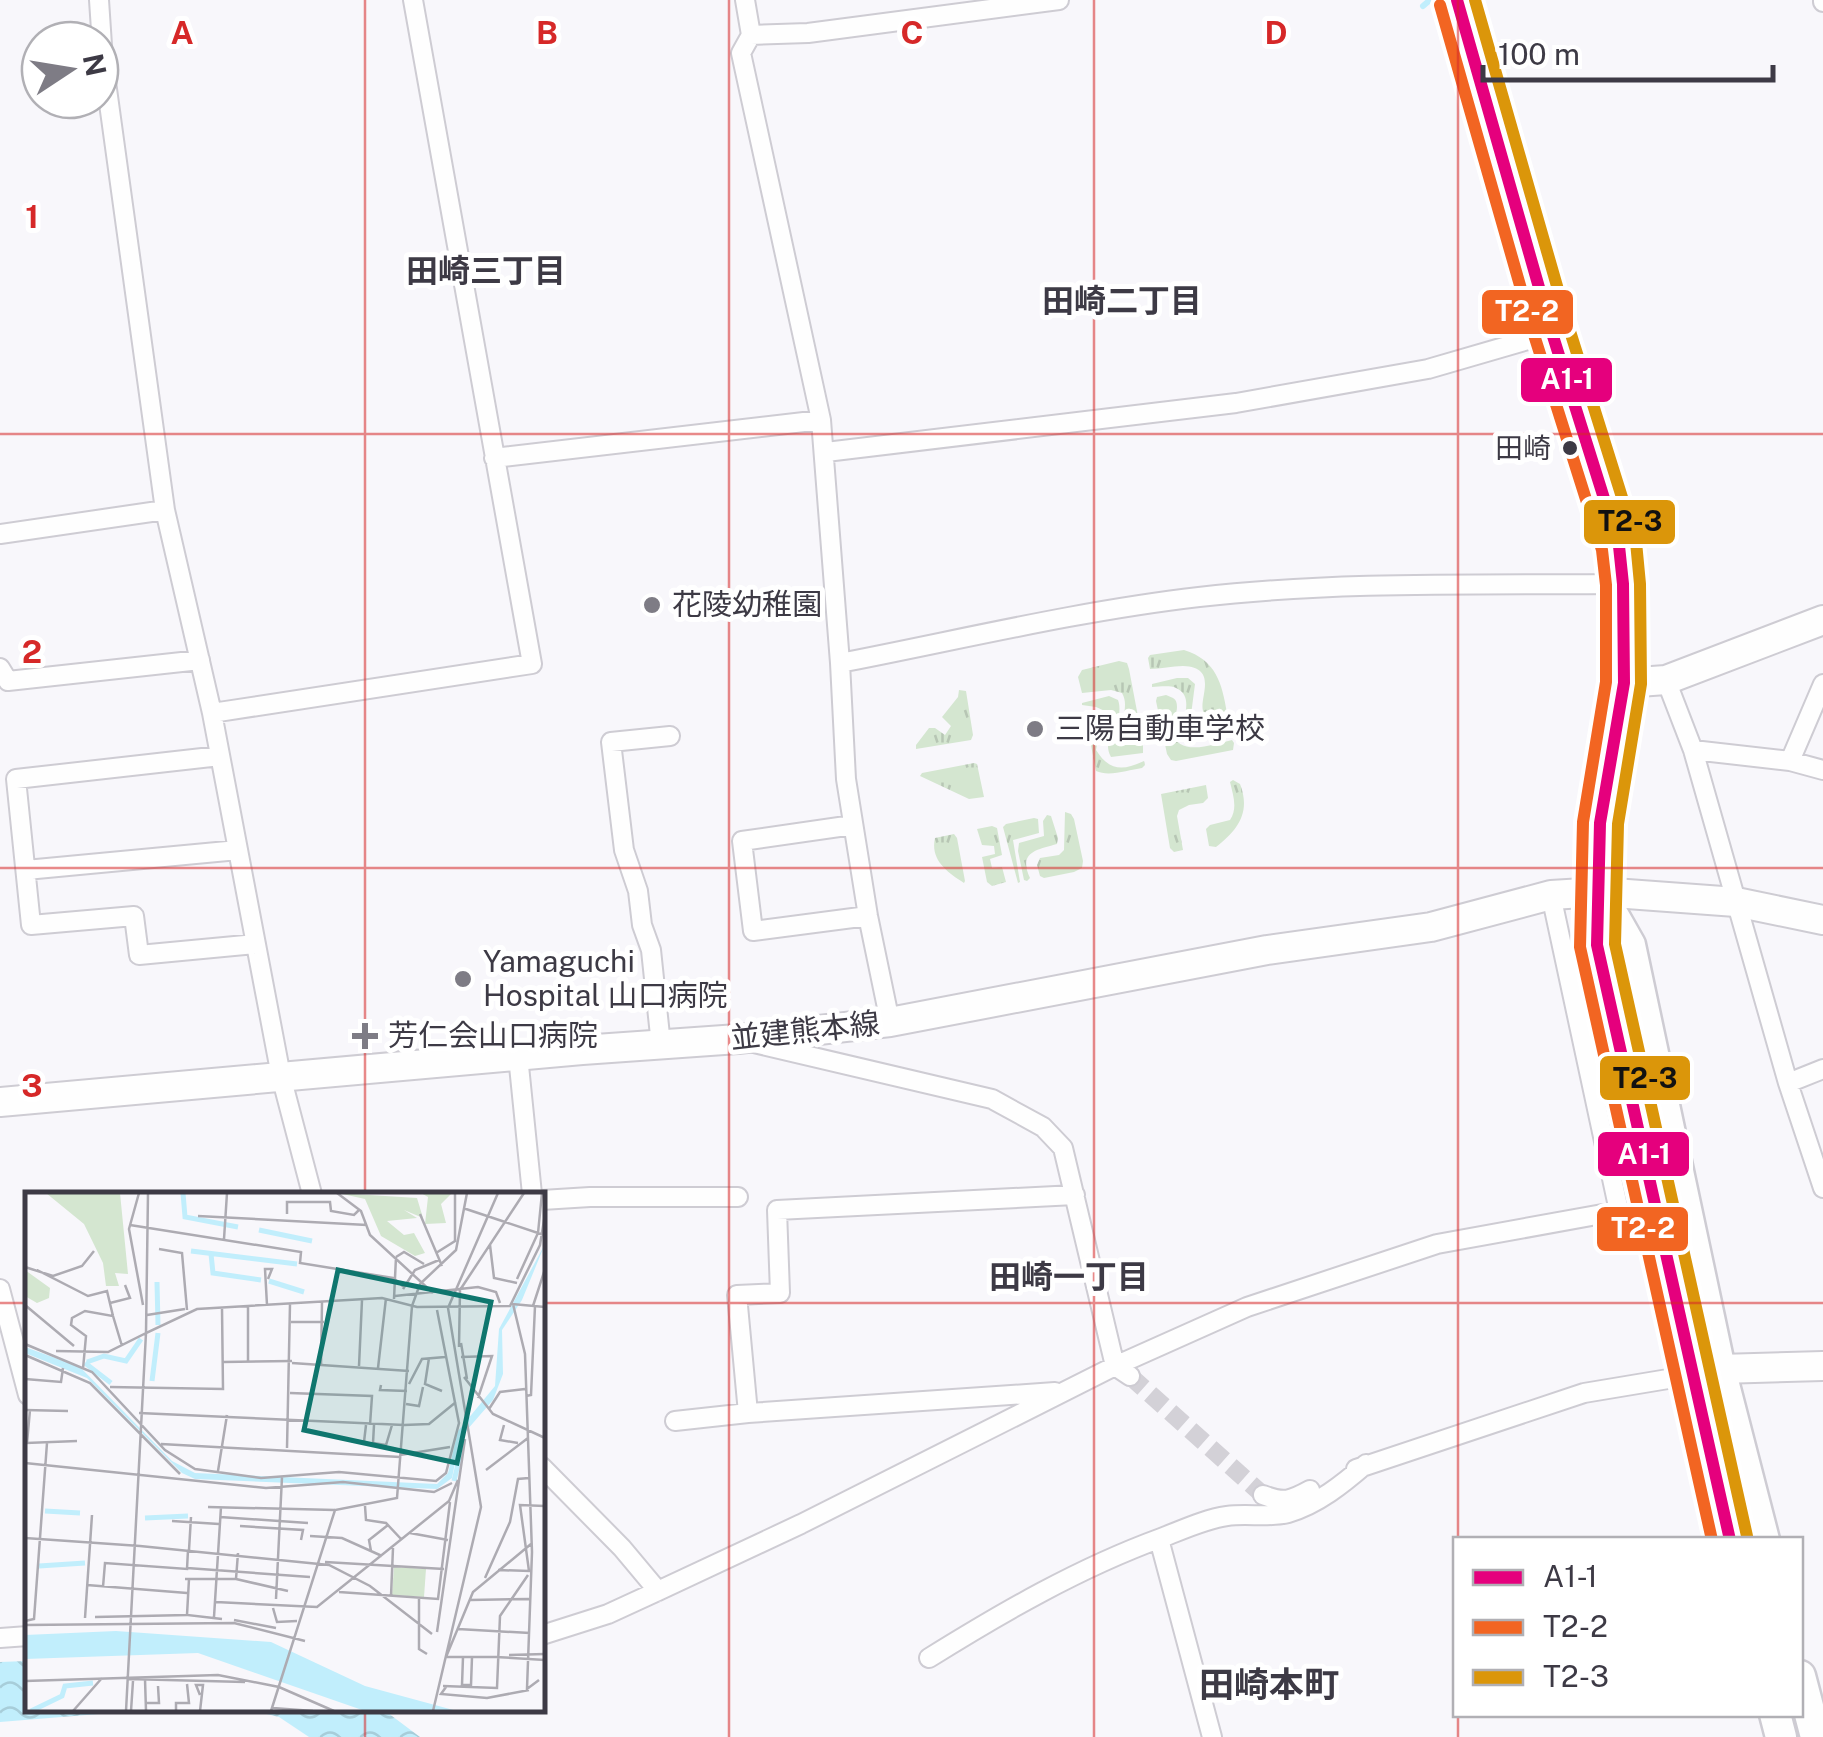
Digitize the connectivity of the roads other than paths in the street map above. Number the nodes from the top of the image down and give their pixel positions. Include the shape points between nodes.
1 (99, 0) edge
2 (413, 0) edge
3 (745, 0) edge
4 (1059, 0) edge
5 (1457, 0) edge
6 (751, 35) junction
7 (1552, 333) junction
8 (822, 420) junction
9 (826, 452) junction
10 (494, 458) junction
11 (165, 510) junction
12 (0, 534) edge
13 (1623, 584) junction
14 (1823, 620) edge
15 (200, 660) junction
16 (840, 663) junction
17 (0, 668) edge
18 (1666, 680) junction
19 (1624, 683) junction
20 (1823, 684) edge
21 (212, 713) junction
22 (670, 736) dead end
23 (1693, 750) junction
24 (220, 756) junction
25 (1790, 760) junction
26 (1823, 770) edge
27 (853, 826) junction
28 (238, 850) junction
29 (26, 870) junction
30 (1600, 892) junction
31 (1551, 895) junction
32 (1736, 902) junction
33 (868, 916) junction
34 (1823, 920) edge
35 (256, 944) junction
36 (890, 1022) junction
37 (738, 1040) junction
38 (660, 1045) junction
39 (518, 1056) junction
40 (1823, 1069) edge
41 (281, 1076) junction
42 (1788, 1083) junction
43 (0, 1102) edge
44 (1823, 1188) edge
45 (311, 1192) edge
46 (532, 1192) edge
47 (1074, 1194) junction
48 (738, 1197) dead end
49 (545, 1200) edge
50 (0, 1289) edge
51 (1823, 1366) edge
52 (1123, 1371) junction
53 (1706, 1372) junction
54 (25, 1384) edge
55 (1066, 1391) junction
56 (748, 1413) junction
57 (675, 1421) dead end
58 (1366, 1464) junction
59 (545, 1470) edge
60 (1263, 1495) dead end
61 (1730, 1537) edge
62 (1763, 1537) edge
63 (1159, 1539) junction
64 (658, 1591) junction
65 (545, 1635) edge
66 (25, 1636) edge
67 (0, 1638) edge
68 (930, 1658) dead end
69 (1803, 1687) edge
70 (1212, 1737) edge
71 (1816, 1737) edge

1 - 11 street
2 - 10 street
3 - 6 street
4 - 6 street
5 - 7 main road
6 - 8 street via 741,53
7 - 9 street via 1428,369 1236,403
7 - 13 main road via 1619,546
8 - 9 street
8 - 10 street
9 - 16 street
10 - 21 street via 532,664
11 - 12 street
11 - 15 street
13 - 16 street via 1290,589 1202,597
13 - 19 main road
14 - 18 main road
15 - 17 street via 8,681
15 - 21 street
16 - 27 street
18 - 19 main road
18 - 23 street
19 - 30 main road via 1600,823
20 - 25 street
21 - 24 street
22 - 38 street via 610,742 624,850 652,950
23 - 25 street
23 - 32 street
24 - 28 street
24 - 29 street via 16,779
25 - 26 street
27 - 33 street
27 - 33 street via 742,840 753,931
28 - 29 street
28 - 35 street
29 - 35 street via 32,925 134,916 139,955
30 - 31 main road, 並建熊本線
30 - 32 main road, 並建熊本線
30 - 53 main road via 1630,944
31 - 36 main road, 並建熊本線 via 1431,927 1267,950
31 - 52 street via 1619,1211 1437,1244 1247,1306
32 - 34 main road, 並建熊本線
32 - 42 street
33 - 36 street
35 - 41 street
36 - 37 main road, 並建熊本線
37 - 38 main road, 並建熊本線
37 - 47 street via 992,1098 1043,1127 1064,1148
38 - 39 main road, 並建熊本線
39 - 41 main road, 並建熊本線
39 - 46 street
40 - 42 street
41 - 43 main road, 並建熊本線
41 - 45 street
42 - 44 street
47 - 52 street
47 - 56 street via 777,1210 780,1294 737,1295
48 - 49 street
50 - 54 street
51 - 53 main road
52 - 55 street
53 - 58 street via 1584,1392
53 - 61 main road
53 - 62 main road
55 - 56 street
55 - 64 street
56 - 57 street
58 - 60 street via 1295,1498 1281,1502
58 - 63 street via 1286,1514 1226,1516
59 - 64 street
63 - 68 street via 1080,1572
63 - 70 street
64 - 65 street
66 - 67 street
69 - 71 main road

